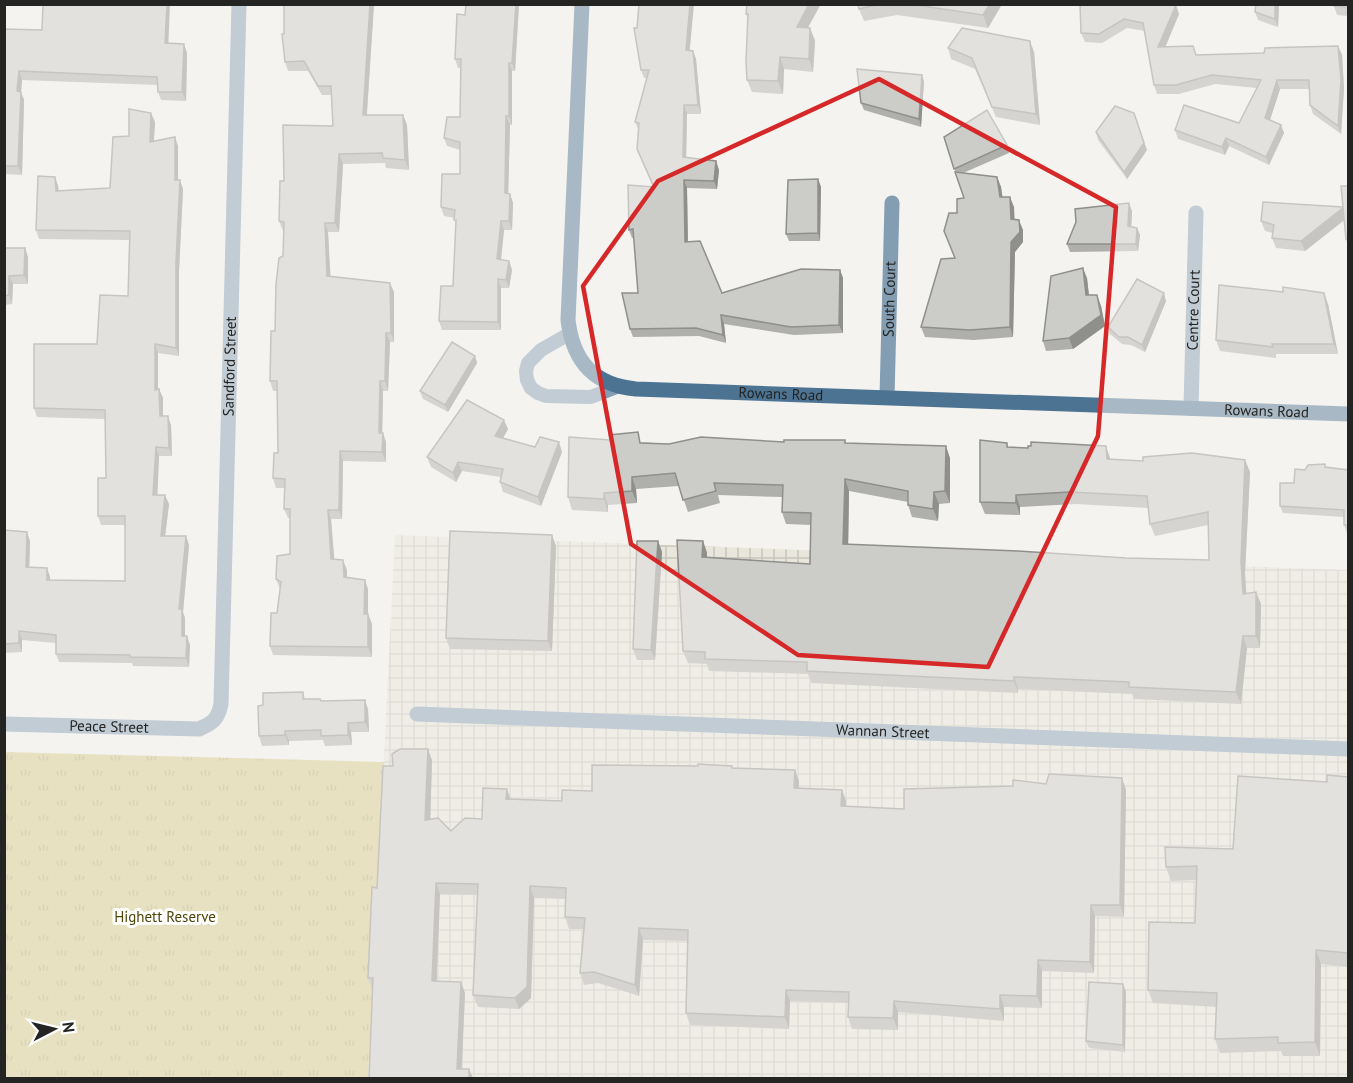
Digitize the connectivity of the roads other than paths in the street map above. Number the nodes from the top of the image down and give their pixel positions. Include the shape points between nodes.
1 (240, 4) edge
2 (582, 4) edge
3 (892, 203) dead end
4 (1196, 213) dead end
5 (569, 334) junction
6 (619, 386) junction
7 (887, 397) junction
8 (1191, 408) junction
9 (1348, 414) edge
10 (417, 714) dead end
11 (4, 724) edge
12 (212, 724) joint
13 (1348, 749) edge

1 - 12 street, Sandford Street via 221,692 219,716
2 - 5 street, Rowans Road
3 - 7 street, South Court
4 - 8 street, Centre Court
5 - 6 street, Rowans Road via 583,363 600,379
5 - 6 lane via 541,350 528,363 527,380 531,388 546,396 591,397
6 - 7 street, Rowans Road
7 - 8 street, Rowans Road
8 - 9 street, Rowans Road
10 - 13 street, Wannan Street
11 - 12 street, Peace Street via 199,729

